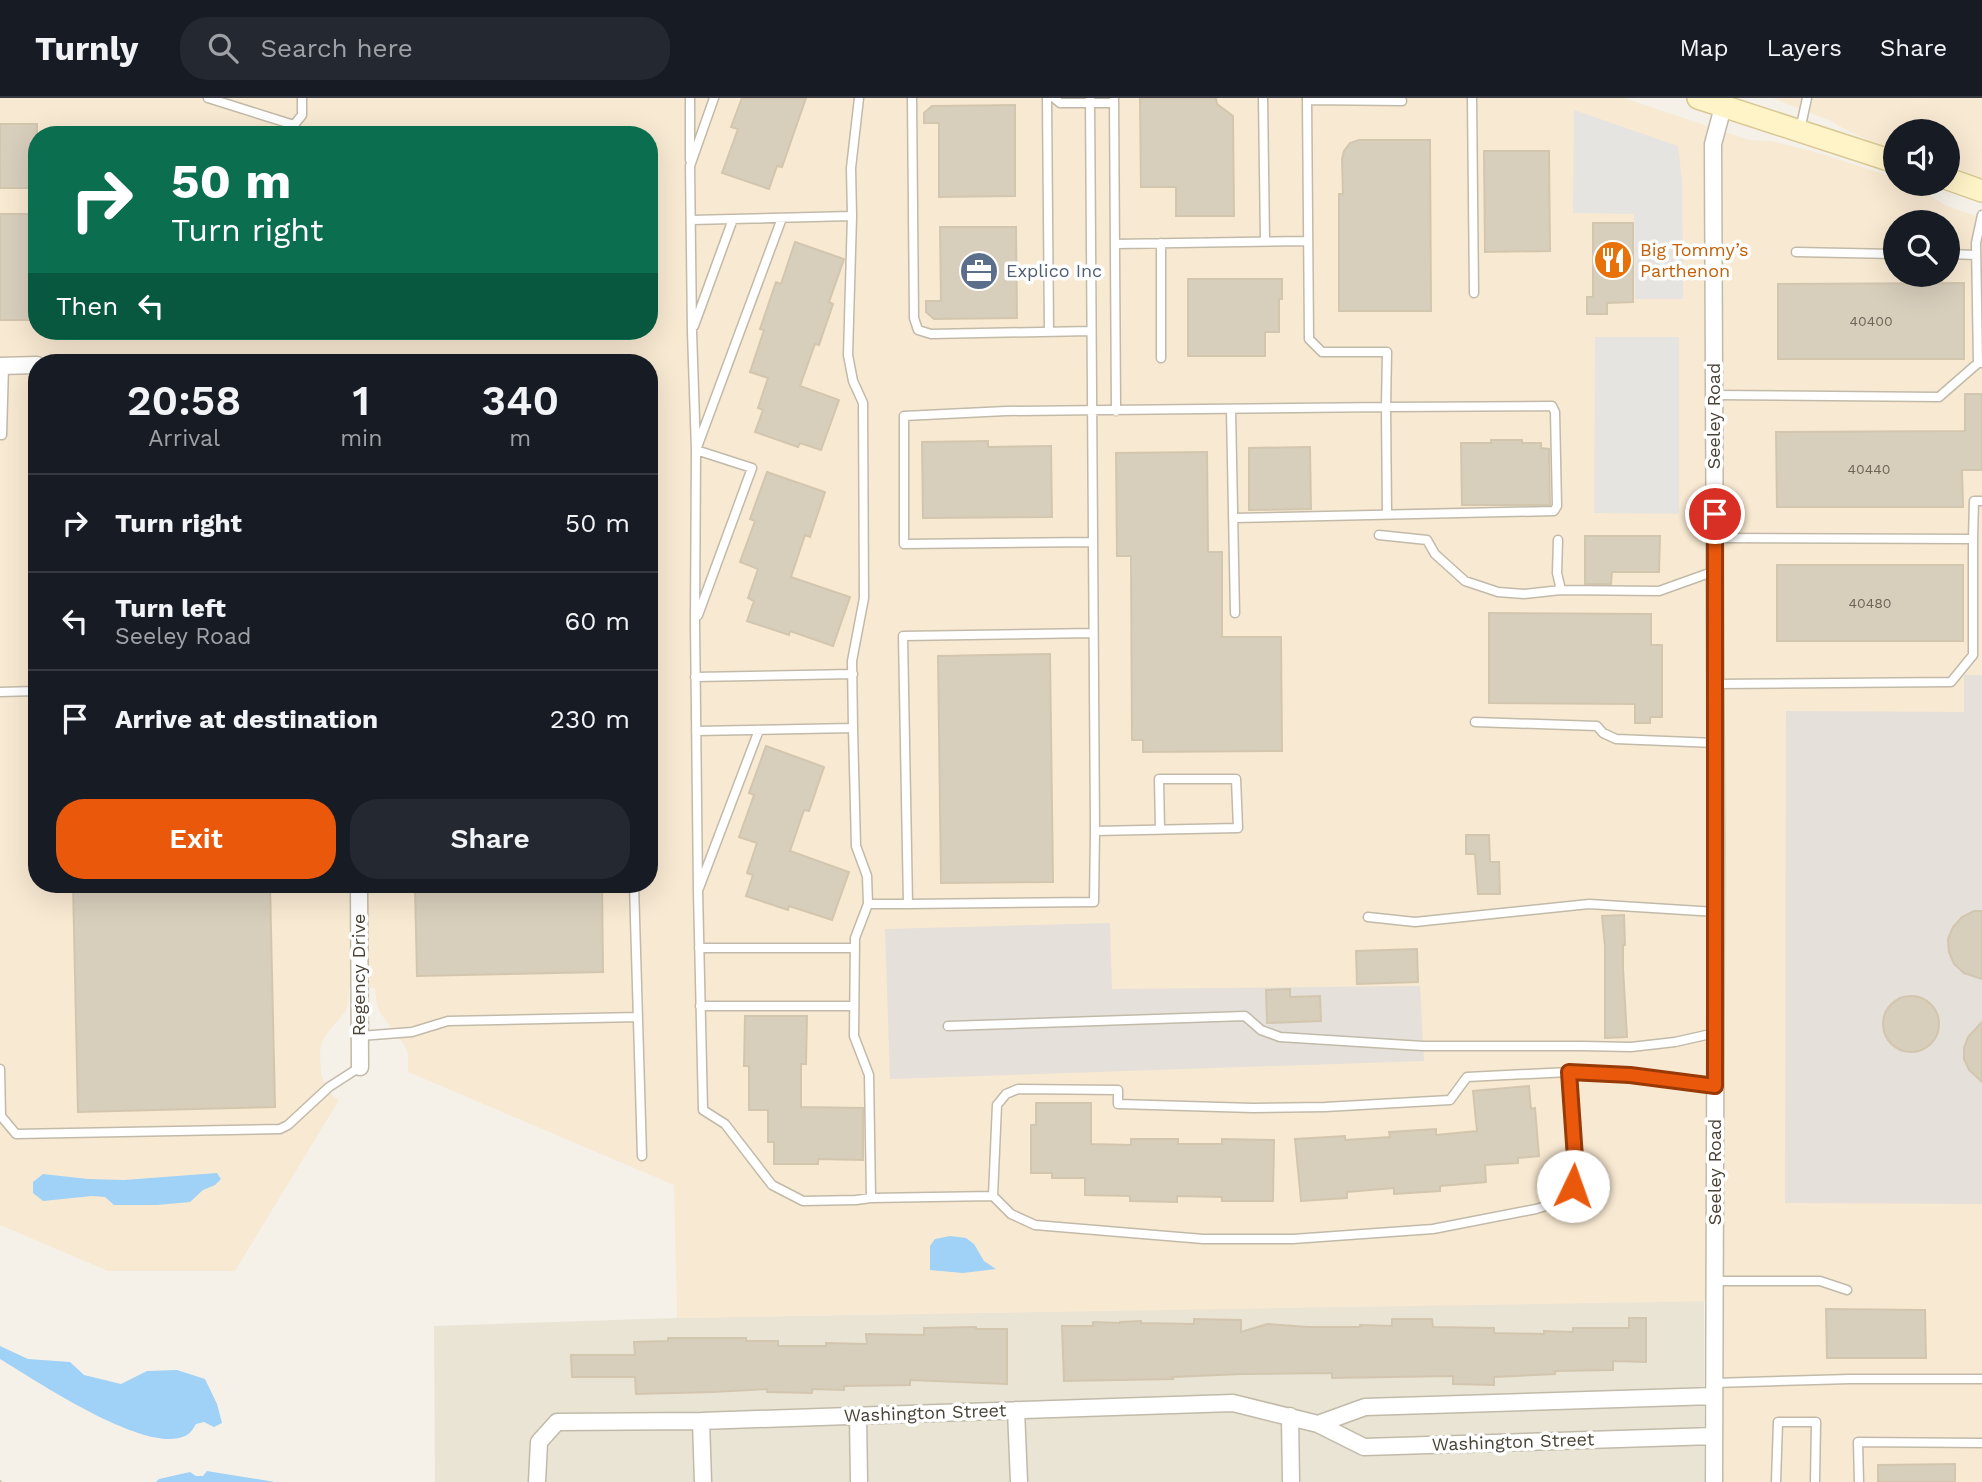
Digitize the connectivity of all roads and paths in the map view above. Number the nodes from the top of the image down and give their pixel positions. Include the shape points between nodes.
1 (208, 98) edge
2 (302, 98) edge
3 (690, 98) edge
4 (714, 98) edge
5 (859, 98) edge
6 (912, 98) edge
7 (1047, 98) edge
8 (1054, 98) edge
9 (1263, 98) edge
10 (1472, 98) edge
11 (1698, 98) edge
12 (1807, 98) edge
13 (1307, 99) edge
14 (1090, 100) edge
15 (1114, 100) edge
16 (1402, 101) dead end
17 (1723, 107) junction
18 (1800, 130) junction
19 (1883, 158) edge
20 (690, 166) junction
21 (1960, 183) edge
22 (1982, 191) edge
23 (1982, 215) edge
24 (852, 216) junction
25 (782, 218) junction
26 (733, 219) junction
27 (691, 220) junction
28 (1265, 241) junction
29 (1308, 241) junction
30 (1161, 243) junction
31 (1115, 244) junction
32 (1796, 252) dead end
33 (1883, 254) edge
34 (1960, 254) edge
35 (1976, 255) junction
36 (1474, 293) dead end
37 (1090, 331) junction
38 (692, 332) junction
39 (1049, 332) junction
40 (1161, 358) dead end
41 (1980, 363) edge
42 (28, 365) edge
43 (2, 366) edge
44 (1714, 395) junction
45 (1386, 407) junction
46 (1231, 409) junction
47 (1091, 411) junction
48 (1116, 411) junction
49 (0, 435) edge
50 (696, 450) junction
51 (1982, 501) edge
52 (1387, 514) junction
53 (1233, 518) junction
54 (1380, 535) dead end
55 (1715, 538) junction
56 (1973, 539) junction
57 (1558, 540) dead end
58 (1092, 542) junction
59 (1715, 571) junction
60 (1561, 590) junction
61 (1235, 613) dead end
62 (695, 623) junction
63 (1093, 633) junction
64 (853, 674) junction
65 (695, 677) junction
66 (1715, 684) junction
67 (28, 691) edge
68 (0, 692) edge
69 (1475, 722) dead end
70 (853, 728) junction
71 (759, 730) junction
72 (696, 731) junction
73 (1715, 743) junction
74 (1160, 829) junction
75 (1095, 831) junction
76 (698, 891) junction
77 (359, 893) edge
78 (634, 893) edge
79 (868, 904) junction
80 (908, 904) junction
81 (1716, 912) junction
82 (1368, 917) dead end
83 (699, 948) junction
84 (855, 948) junction
85 (700, 1006) junction
86 (854, 1006) junction
87 (638, 1017) junction
88 (948, 1026) dead end
89 (1715, 1033) junction
90 (360, 1036) junction
91 (360, 1067) joint
92 (0, 1069) edge
93 (1569, 1072) junction
94 (1715, 1086) junction
95 (642, 1156) dead end
96 (993, 1196) junction
97 (871, 1198) junction
98 (1714, 1281) junction
99 (1847, 1290) dead end
100 (1982, 1378) edge
101 (1714, 1390) junction
102 (1016, 1410) junction
103 (858, 1416) junction
104 (1290, 1416) junction
105 (701, 1421) junction
106 (1318, 1424) junction
107 (1714, 1436) junction
108 (1982, 1443) edge
109 (537, 1482) edge
110 (703, 1482) edge
111 (859, 1482) edge
112 (1019, 1482) edge
113 (1291, 1482) edge
114 (1714, 1482) edge
115 (1776, 1482) edge
116 (1815, 1482) edge
117 (1859, 1482) edge

1 - 2 lane via 294,125 302,115
3 - 20 lane
4 - 20 lane
5 - 24 lane via 851,168
6 - 39 lane via 914,318 918,330 931,334
7 - 39 lane
8 - 14 lane via 1060,103
9 - 28 lane
10 - 36 lane
11 - 17 main road
12 - 18 lane
13 - 16 lane
13 - 29 lane
14 - 15 lane
14 - 37 lane
15 - 31 lane
17 - 18 main road
17 - 44 street, Seeley Road via 1713,144
18 - 19 main road
20 - 27 lane
21 - 22 main road
23 - 35 lane
24 - 25 lane
24 - 64 lane via 848,355 863,402 864,598
25 - 26 lane
25 - 50 lane
26 - 27 lane
26 - 38 lane
27 - 38 lane
28 - 29 lane
28 - 30 lane
29 - 45 lane via 1309,339 1322,352 1387,352
30 - 31 lane
30 - 40 lane
31 - 48 lane
32 - 33 lane
34 - 35 lane
35 - 41 lane
37 - 39 lane
37 - 47 lane
38 - 50 lane
41 - 44 lane via 1939,397
42 - 43 street
43 - 49 lane
44 - 55 street, Seeley Road
45 - 46 lane
45 - 52 lane
45 - 52 lane via 1552,406 1557,506 1554,510
46 - 48 lane
46 - 53 lane
47 - 48 lane
47 - 58 lane
47 - 58 lane via 904,416 904,544
50 - 62 lane
50 - 62 lane via 752,468
51 - 56 lane via 1973,501
52 - 53 lane
53 - 61 lane
54 - 60 lane via 1427,540 1465,581 1498,592
55 - 56 lane
55 - 59 street, Seeley Road
56 - 66 lane via 1973,655 1951,682
57 - 60 lane
58 - 63 lane
59 - 60 lane via 1659,591
59 - 66 street, Seeley Road
62 - 65 lane
63 - 75 lane
63 - 80 lane via 903,636
64 - 65 lane
64 - 70 lane
65 - 72 lane
66 - 73 street, Seeley Road
67 - 68 lane
69 - 73 lane via 1597,726 1616,739
70 - 71 lane
70 - 79 lane via 856,846 867,876
71 - 72 lane
71 - 76 lane
72 - 76 lane
73 - 81 street, Seeley Road
74 - 74 lane via 1238,828 1236,779 1159,779
74 - 75 lane
75 - 80 lane via 1094,902
76 - 83 lane
77 - 90 street, Regency Drive
78 - 87 lane
79 - 80 lane
79 - 84 lane
81 - 82 lane via 1589,904 1415,922
81 - 89 street, Seeley Road
83 - 84 lane
83 - 85 lane
84 - 86 lane
85 - 86 lane
85 - 97 lane via 703,1110 725,1124 772,1185 803,1201
86 - 97 lane via 854,1036 869,1075
87 - 90 lane via 448,1021 412,1032
87 - 95 lane
88 - 89 lane via 1245,1016 1261,1030 1280,1037 1423,1046 1631,1047
89 - 94 street, Seeley Road
90 - 91 street, Regency Drive
91 - 92 lane via 280,1129 16,1134 1,1116
93 - 94 lane
93 - 96 lane via 1467,1077 1450,1100 1325,1107 1118,1104 1118,1090 1018,1089 1006,1094 998,1105
93 - 96 lane via 1576,1172 1569,1199 1536,1209 1433,1229 1293,1239 1203,1239 1035,1225 1010,1214
94 - 98 street, Seeley Road
96 - 97 lane
98 - 99 lane via 1820,1281
98 - 101 street, Seeley Road
100 - 101 lane via 1850,1379
101 - 106 street via 1365,1406
101 - 107 street, Seeley Road
102 - 103 street, Washington Street
102 - 104 street, Washington Street via 1233,1403
102 - 112 street
103 - 105 street, Washington Street
103 - 111 street
104 - 106 street, Washington Street
104 - 113 street
105 - 109 street, Washington Street via 557,1422 539,1442
105 - 110 street
106 - 107 street, Washington Street via 1364,1447
107 - 114 street, Seeley Road
108 - 117 lane via 1858,1442
115 - 116 lane via 1778,1422 1816,1422

